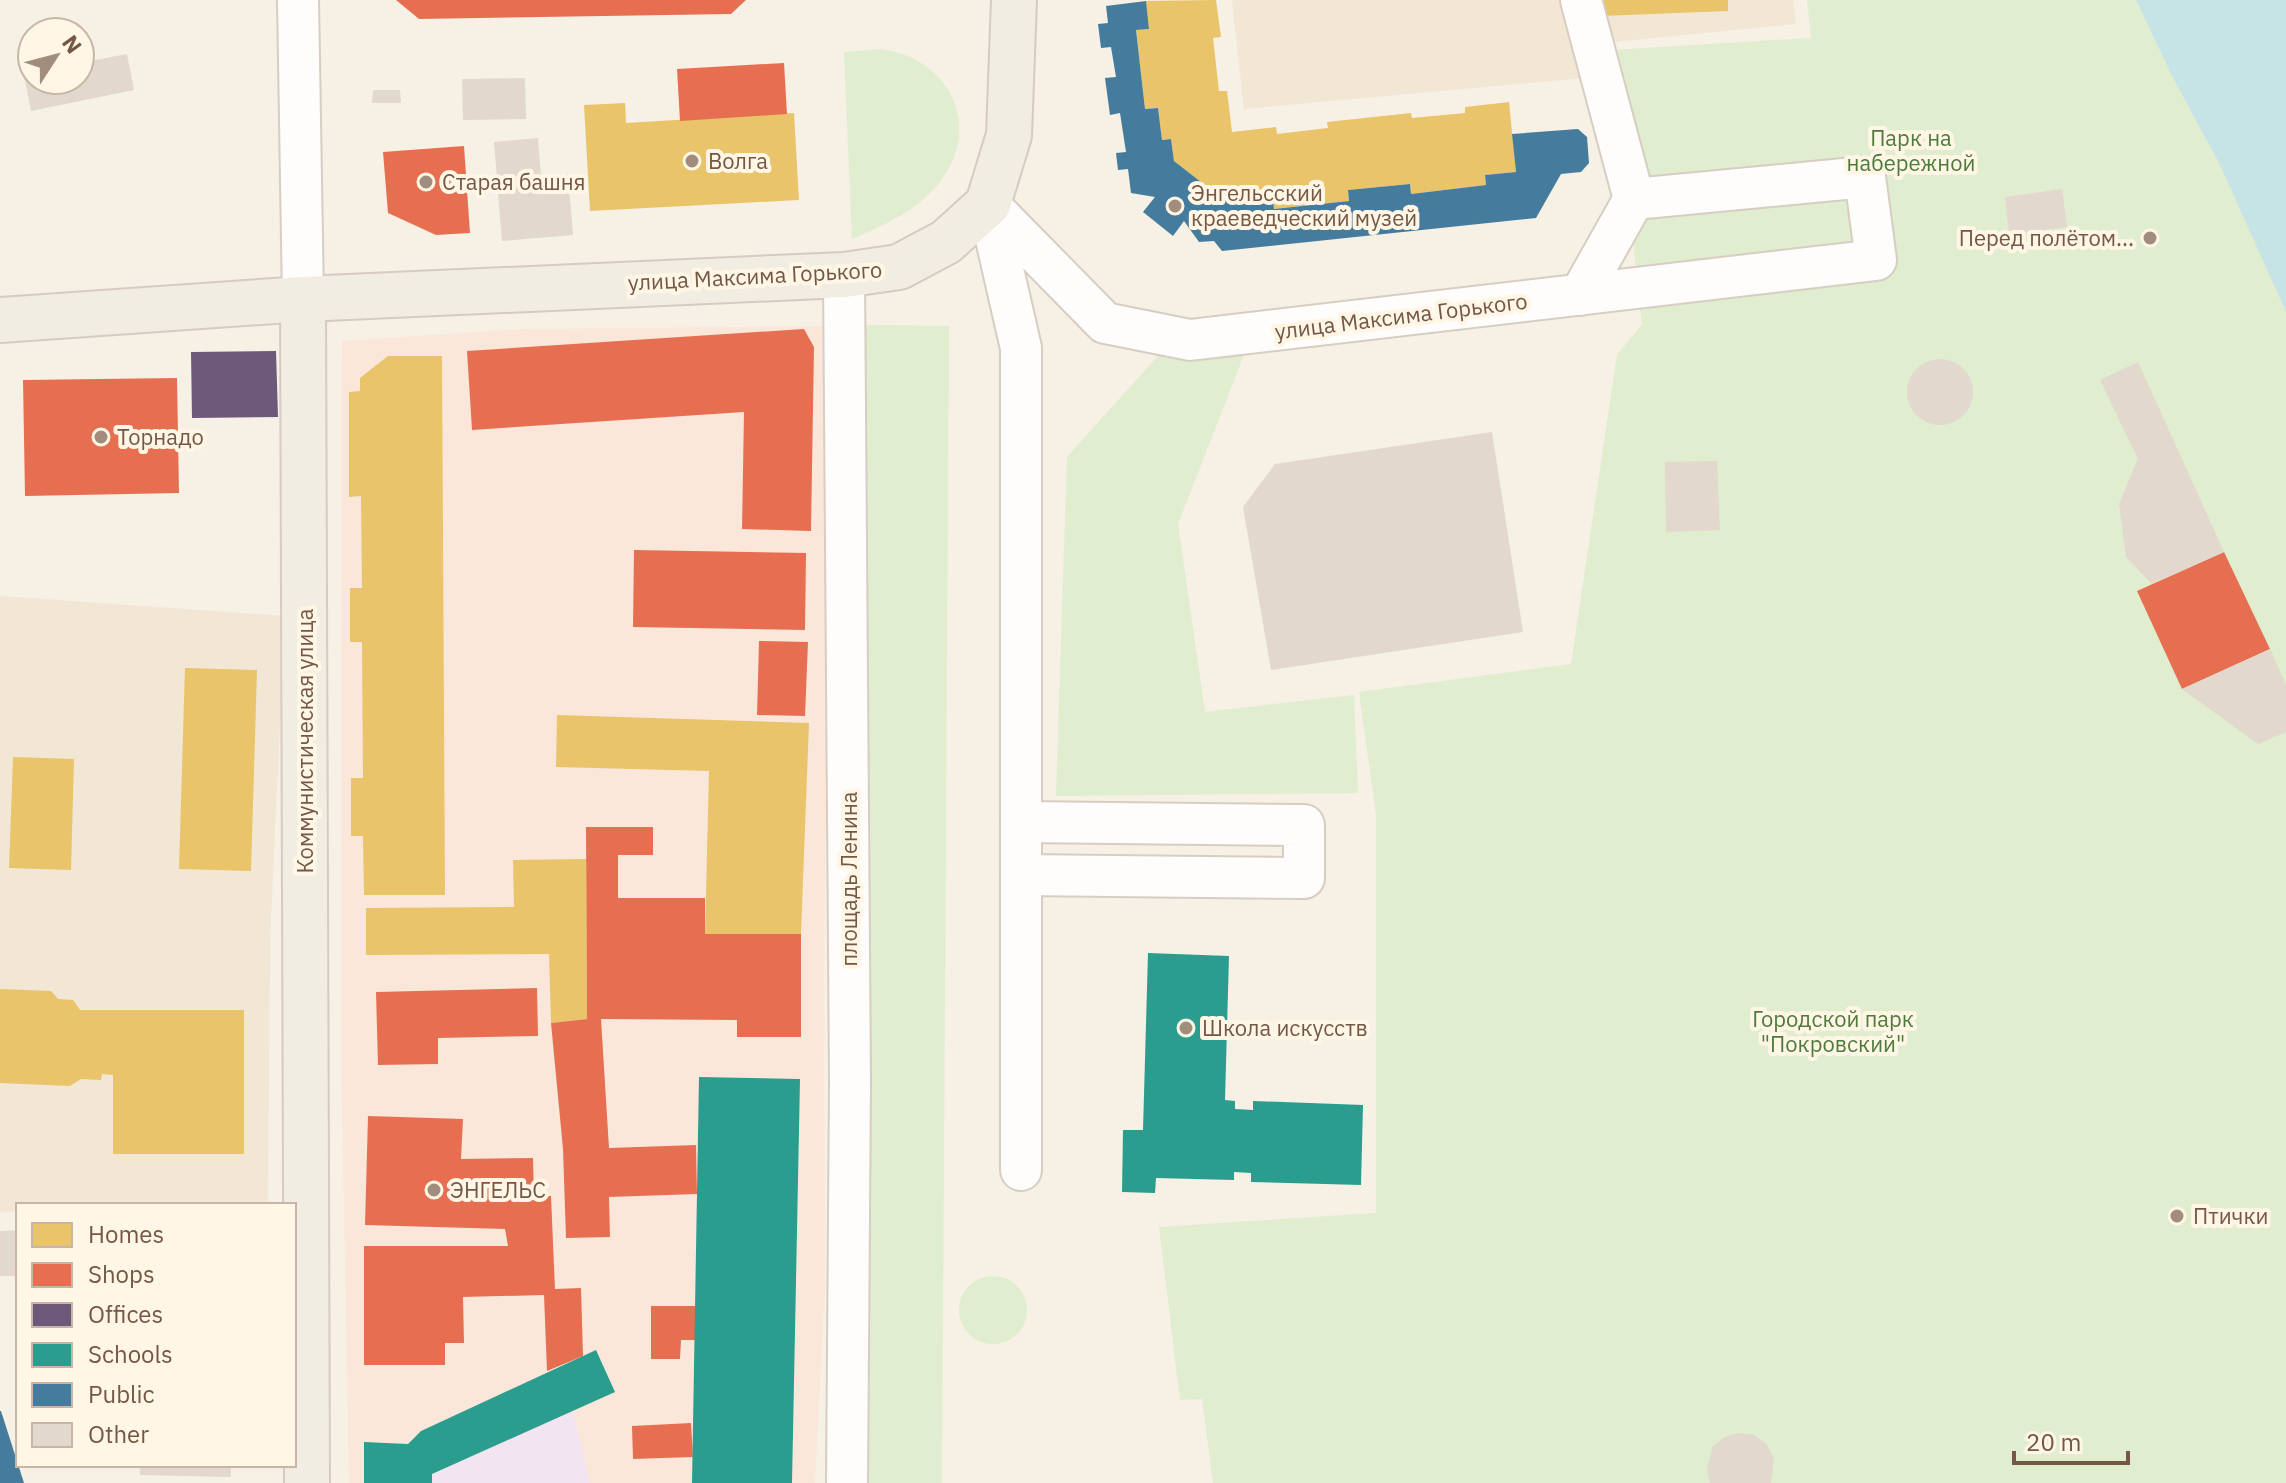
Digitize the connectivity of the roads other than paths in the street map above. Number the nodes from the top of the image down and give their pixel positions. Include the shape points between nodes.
1 (298, 0) edge
2 (1014, 0) edge
3 (1581, 0) edge
4 (1634, 199) junction
5 (988, 204) junction
6 (844, 275) junction
7 (1580, 295) junction
8 (303, 299) junction
9 (0, 320) edge
10 (1021, 822) junction
11 (1021, 875) junction
12 (1021, 1170) dead end
13 (307, 1483) edge
14 (847, 1483) edge

1 - 8 street, Коммунистическая улица
2 - 5 main road via 1009,135
3 - 4 street
4 - 7 street
4 - 7 street, улица Максима Горького via 1865,177 1876,260
5 - 6 main road, улица Максима Горького via 946,242 899,267
5 - 7 street, улица Максима Горького via 1105,323 1190,340
5 - 10 street via 1021,348
6 - 8 main road, улица Максима Горького
6 - 14 street, площадь Ленина
8 - 9 main road, улица Максима Горького
8 - 13 main road, Коммунистическая улица
10 - 11 street
10 - 11 street via 1304,825 1304,878
11 - 12 street

